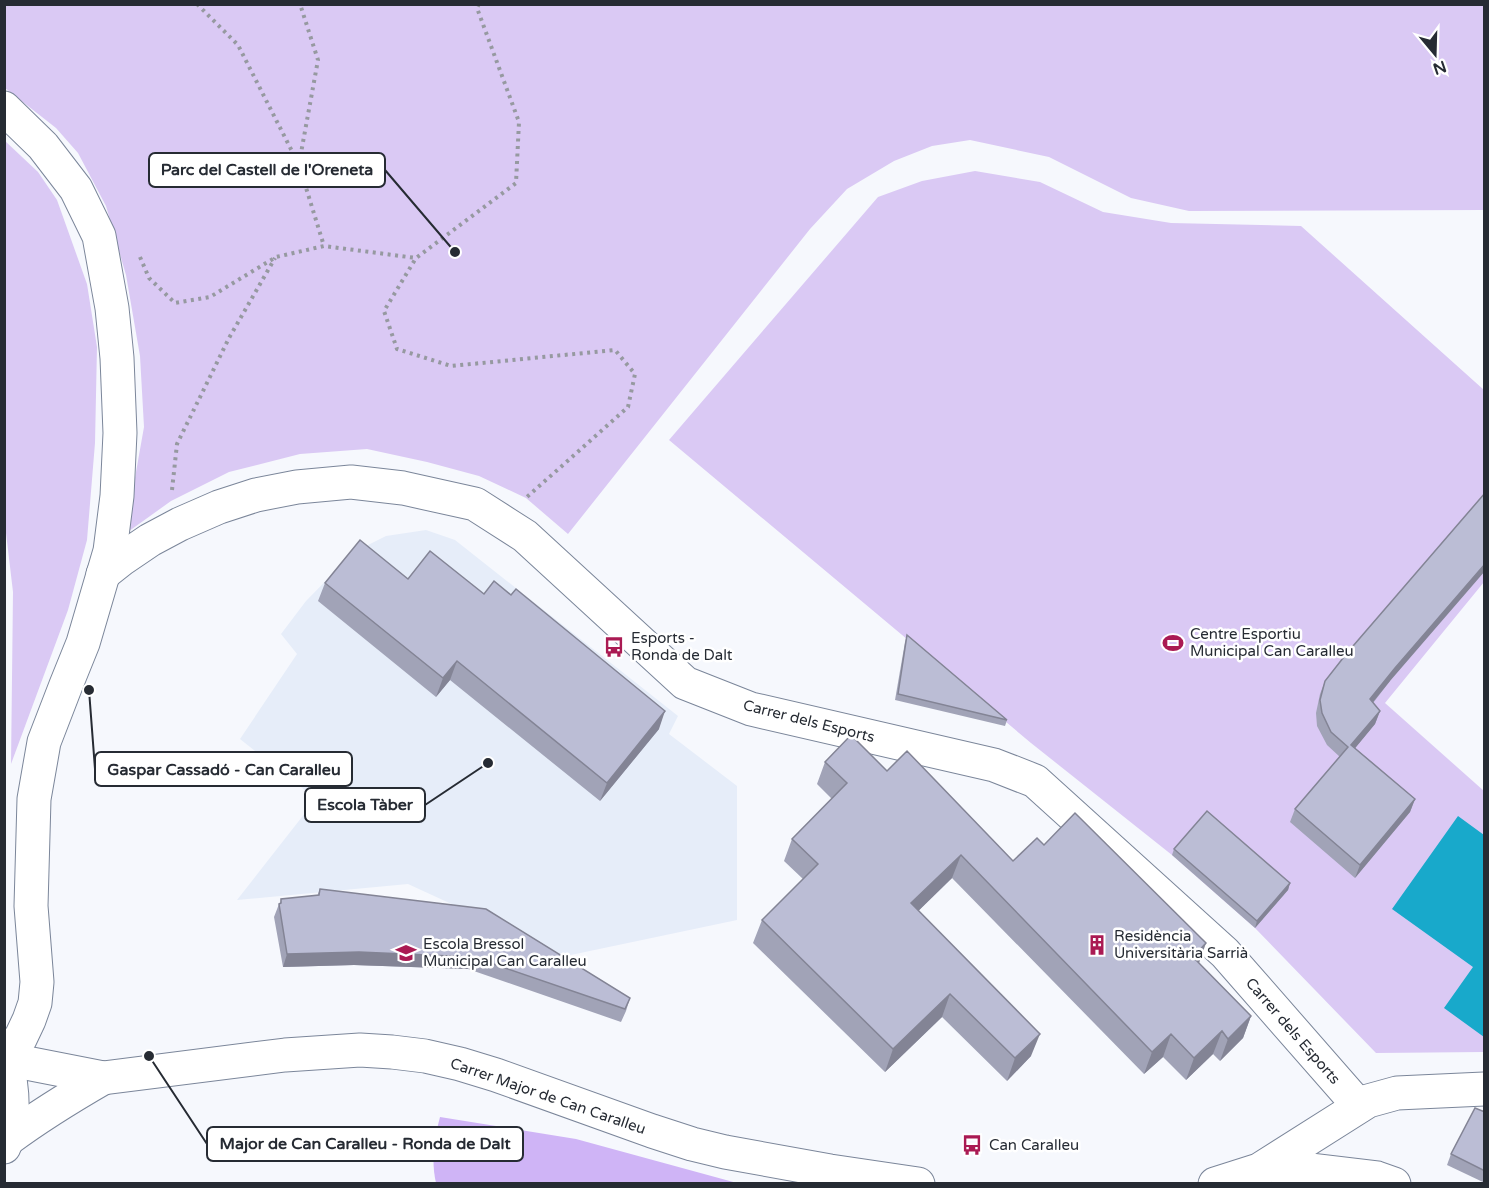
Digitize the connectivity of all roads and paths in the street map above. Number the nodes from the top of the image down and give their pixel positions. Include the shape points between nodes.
1 (197, 4) edge
2 (300, 4) edge
3 (479, 4) edge
4 (4, 108) edge
5 (299, 165) junction
6 (324, 246) junction
7 (140, 256) dead end
8 (276, 257) junction
9 (416, 258) junction
10 (502, 522) junction
11 (180, 524) junction
12 (103, 574) junction
13 (5, 1053) edge
14 (103, 1078) junction
15 (1485, 1089) edge
16 (1359, 1106) junction
17 (6, 1143) edge
18 (1268, 1165) junction
19 (918, 1184) edge
20 (1215, 1184) edge
21 (1394, 1184) edge

1 - 5 path via 238,45
2 - 5 path via 318,60
3 - 9 path via 477,8 519,122 516,183
4 - 12 street via 43,146 76,189 99,236 112,308 120,433 117,496
5 - 6 path
6 - 8 path
6 - 9 path
7 - 8 path via 149,278 175,303 210,297
8 - 11 path via 229,338 177,444 171,501
9 - 10 path via 384,311 397,349 451,366 615,350 635,374 627,407
10 - 11 street, Carrer dels Esports via 475,504 403,488 351,482 256,495
10 - 16 street, Carrer dels Esports via 525,536 685,683 751,709 994,765 1035,782 1225,953
11 - 12 street, Carrer dels Esports
12 - 13 street via 83,643 44,742 34,799 31,906 37,982 29,1020 20,1039
13 - 14 street, Carrer Major de Can Caralleu
13 - 17 street via 11,1100
14 - 17 street, Carrer Major de Can Caralleu via 40,1116
14 - 19 street, Carrer Major de Can Caralleu via 285,1055 392,1052 434,1058 496,1075 692,1144
15 - 16 street via 1397,1093
16 - 18 street
18 - 20 street
18 - 21 street via 1377,1178

